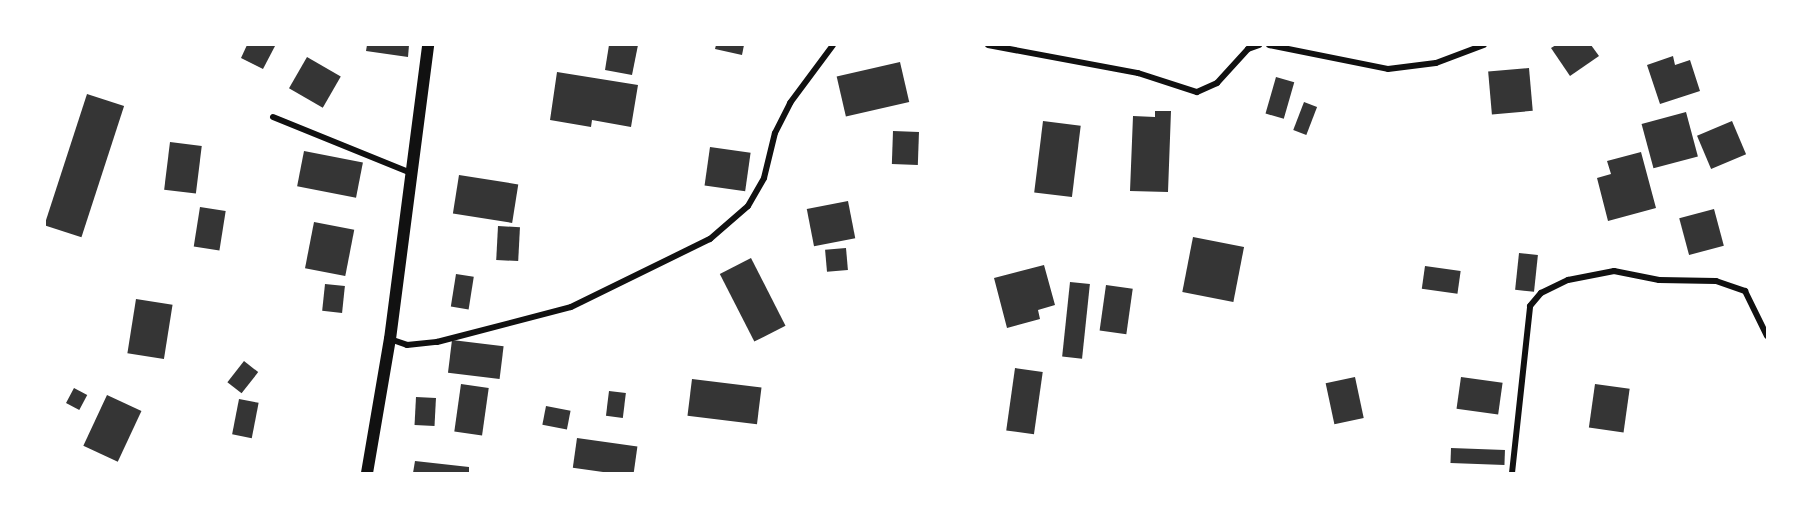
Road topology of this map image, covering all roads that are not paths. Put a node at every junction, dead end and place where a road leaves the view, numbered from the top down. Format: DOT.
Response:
graph roads {
  1 [pos="428,45"];
  2 [pos="833,45"];
  3 [pos="988,45"];
  4 [pos="1259,45"];
  5 [pos="1269,45"];
  6 [pos="1484,45"];
  7 [pos="273,117"];
  8 [pos="411,174"];
  9 [pos="1767,336"];
  10 [pos="390,339"];
  11 [pos="367,473"];
  12 [pos="1512,473"];
  1 -- 8 [label="main road"];
  2 -- 10 [label="street"];
  3 -- 4 [label="street"];
  5 -- 6 [label="street"];
  7 -- 8 [label="street"];
  8 -- 10 [label="main road"];
  9 -- 12 [label="street"];
  10 -- 11 [label="main road"];
}
